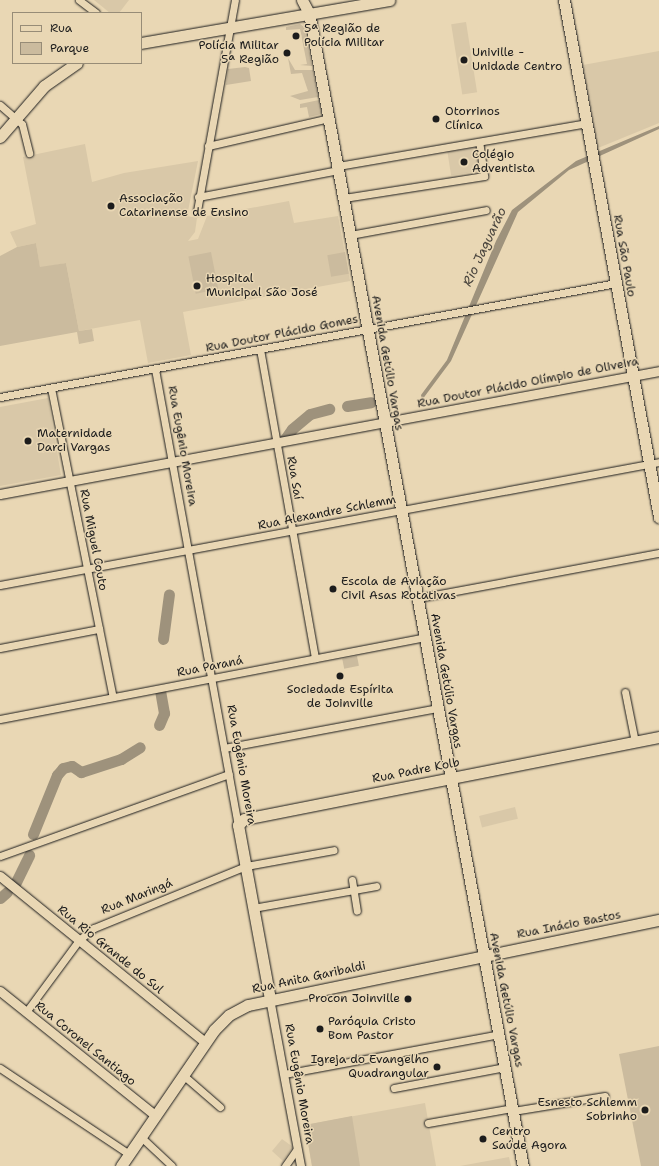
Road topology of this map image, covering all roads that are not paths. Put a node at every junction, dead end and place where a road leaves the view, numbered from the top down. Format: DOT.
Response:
graph roads {
  1 [pos="79,0"];
  2 [pos="235,0"];
  3 [pos="302,0"];
  4 [pos="312,0"];
  5 [pos="389,0"];
  6 [pos="564,0"];
  7 [pos="95,12"];
  8 [pos="309,13"];
  9 [pos="229,27"];
  10 [pos="142,43"];
  11 [pos="76,64"];
  12 [pos="0,106"];
  13 [pos="15,117"];
  14 [pos="329,118"];
  15 [pos="587,123"];
  16 [pos="0,137"];
  17 [pos="479,142"];
  18 [pos="208,146"];
  19 [pos="29,153"];
  20 [pos="338,168"];
  21 [pos="198,197"];
  22 [pos="344,198"];
  23 [pos="486,210"];
  24 [pos="198,211"];
  25 [pos="350,235"];
  26 [pos="616,283"];
  27 [pos="368,329"];
  28 [pos="260,349"];
  29 [pos="155,369"];
  30 [pos="659,370"];
  31 [pos="633,376"];
  32 [pos="51,388"];
  33 [pos="0,397"];
  34 [pos="385,422"];
  35 [pos="277,442"];
  36 [pos="172,462"];
  37 [pos="654,463"];
  38 [pos="70,481"];
  39 [pos="0,494"];
  40 [pos="402,510"];
  41 [pos="659,517"];
  42 [pos="292,530"];
  43 [pos="188,550"];
  44 [pos="659,553"];
  45 [pos="87,568"];
  46 [pos="0,585"];
  47 [pos="418,598"];
  48 [pos="99,629"];
  49 [pos="425,637"];
  50 [pos="0,648"];
  51 [pos="315,658"];
  52 [pos="212,678"];
  53 [pos="625,692"];
  54 [pos="113,697"];
  55 [pos="438,708"];
  56 [pos="0,719"];
  57 [pos="659,737"];
  58 [pos="635,742"];
  59 [pos="224,748"];
  60 [pos="229,774"];
  61 [pos="451,777"];
  62 [pos="236,812"];
  63 [pos="248,817"];
  64 [pos="238,825"];
  65 [pos="334,850"];
  66 [pos="0,856"];
  67 [pos="246,866"];
  68 [pos="0,876"];
  69 [pos="352,880"];
  70 [pos="376,886"];
  71 [pos="354,890"];
  72 [pos="254,908"];
  73 [pos="357,911"];
  74 [pos="659,920"];
  75 [pos="79,940"];
  76 [pos="484,956"];
  77 [pos="0,991"];
  78 [pos="270,999"];
  79 [pos="26,1012"];
  80 [pos="499,1034"];
  81 [pos="205,1042"];
  82 [pos="505,1067"];
  83 [pos="0,1068"];
  84 [pos="284,1074"];
  85 [pos="183,1076"];
  86 [pos="394,1088"];
  87 [pos="605,1096"];
  88 [pos="220,1107"];
  89 [pos="513,1110"];
  90 [pos="156,1116"];
  91 [pos="428,1123"];
  92 [pos="141,1137"];
  93 [pos="297,1148"];
  94 [pos="129,1154"];
  95 [pos="121,1166"];
  96 [pos="172,1166"];
  97 [pos="285,1166"];
  98 [pos="300,1166"];
  99 [pos="523,1166"];
  1 -- 7 [label="street"];
  2 -- 9 [label="street"];
  3 -- 8 [label="main road"];
  4 -- 8 [label="main road"];
  5 -- 8 [label="main road"];
  6 -- 15 [label="main road, Rua São Paulo"];
  8 -- 9 [label="main road"];
  8 -- 14 [label="main road, Avenida Getúlio Vargas"];
  9 -- 10 [label="main road"];
  9 -- 18 [label="street"];
  11 -- 13 [label="main road"];
  12 -- 13 [label="street"];
  13 -- 16 [label="main road"];
  13 -- 19 [label="street"];
  14 -- 18 [label="street"];
  14 -- 20 [label="main road, Avenida Getúlio Vargas"];
  15 -- 17 [label="street"];
  15 -- 26 [label="main road, Rua São Paulo"];
  17 -- 20 [label="street"];
  17 -- 22 [label="street"];
  18 -- 21 [label="street"];
  20 -- 21 [label="street"];
  20 -- 22 [label="main road, Avenida Getúlio Vargas"];
  21 -- 24 [label="street"];
  22 -- 25 [label="main road, Avenida Getúlio Vargas"];
  23 -- 25 [label="street"];
  25 -- 27 [label="main road, Avenida Getúlio Vargas"];
  26 -- 27 [label="street, Rua Doutor Plácido Gomes"];
  26 -- 31 [label="main road, Rua São Paulo"];
  27 -- 28 [label="street, Rua Doutor Plácido Gomes"];
  27 -- 34 [label="main road, Avenida Getúlio Vargas"];
  28 -- 29 [label="street, Rua Doutor Plácido Gomes"];
  28 -- 35 [label="street, Rua Saí"];
  29 -- 32 [label="street, Rua Doutor Plácido Gomes"];
  29 -- 36 [label="street, Rua Eugênio Moreira"];
  30 -- 31 [label="main road, Rua Doutor Plácido Olímpio de Oliveira"];
  31 -- 34 [label="main road, Rua Doutor Plácido Olímpio de Oliveira"];
  31 -- 37 [label="main road, Rua São Paulo"];
  32 -- 33 [label="street, Rua Doutor Plácido Gomes"];
  32 -- 38 [label="street, Rua Miguel Couto"];
  34 -- 35 [label="main road, Rua Doutor Plácido Olímpio de Oliveira"];
  34 -- 40 [label="main road, Avenida Getúlio Vargas"];
  35 -- 36 [label="main road, Rua Doutor Plácido Olímpio de Oliveira"];
  35 -- 42 [label="street, Rua Saí"];
  36 -- 38 [label="main road, Rua Doutor Plácido Olímpio de Oliveira"];
  36 -- 43 [label="street, Rua Eugênio Moreira"];
  37 -- 40 [label="street, Rua Alexandre Schlemm"];
  37 -- 41 [label="main road, Rua São Paulo"];
  38 -- 39 [label="main road, Rua Doutor Plácido Olímpio de Oliveira"];
  38 -- 45 [label="street, Rua Miguel Couto"];
  40 -- 42 [label="street, Rua Alexandre Schlemm"];
  40 -- 47 [label="main road, Avenida Getúlio Vargas"];
  42 -- 43 [label="street, Rua Alexandre Schlemm"];
  42 -- 51 [label="street, Rua Saí"];
  43 -- 45 [label="street, Rua Alexandre Schlemm"];
  43 -- 52 [label="street, Rua Eugênio Moreira"];
  44 -- 47 [label="street"];
  45 -- 46 [label="street, Rua Alexandre Schlemm"];
  45 -- 48 [label="street, Rua Miguel Couto"];
  47 -- 49 [label="main road, Avenida Getúlio Vargas"];
  48 -- 50 [label="street"];
  48 -- 54 [label="street, Rua Miguel Couto"];
  49 -- 51 [label="street, Rua Paraná"];
  49 -- 55 [label="main road, Avenida Getúlio Vargas"];
  51 -- 52 [label="street, Rua Paraná"];
  52 -- 54 [label="street, Rua Paraná"];
  52 -- 59 [label="street, Rua Eugênio Moreira"];
  53 -- 58 [label="street"];
  54 -- 56 [label="street, Rua Paraná"];
  55 -- 59 [label="street"];
  55 -- 61 [label="main road, Avenida Getúlio Vargas"];
  57 -- 58 [label="main road, Rua Padre Kolb"];
  58 -- 61 [label="main road, Rua Padre Kolb"];
  59 -- 60 [label="street, Rua Eugênio Moreira"];
  60 -- 62 [label="street, Rua Eugênio Moreira"];
  60 -- 66 [label="street"];
  61 -- 63 [label="main road, Rua Padre Kolb"];
  61 -- 76 [label="main road, Avenida Getúlio Vargas"];
  62 -- 63 [label="street"];
  62 -- 64 [label="street, Rua Eugênio Moreira"];
  63 -- 64 [label="main road, Rua Padre Kolb"];
  64 -- 67 [label="main road, Rua Eugênio Moreira"];
  65 -- 67 [label="street, Rua Maringá"];
  67 -- 72 [label="main road, Rua Eugênio Moreira"];
  67 -- 75 [label="street, Rua Maringá"];
  68 -- 75 [label="main road, Rua Rio Grande do Sul"];
  69 -- 71 [label="street"];
  70 -- 71 [label="street"];
  71 -- 72 [label="street"];
  71 -- 73 [label="street"];
  72 -- 78 [label="main road, Rua Eugênio Moreira"];
  74 -- 76 [label="main road, Rua Inácio Bastos"];
  75 -- 79 [label="street, Rua Maringá"];
  75 -- 81 [label="main road, Rua Rio Grande do Sul"];
  76 -- 78 [label="main road, Rua Anita Garibaldi"];
  76 -- 80 [label="main road, Avenida Getúlio Vargas"];
  77 -- 79 [label="main road, Rua Coronel Santiago"];
  78 -- 81 [label="main road, Rua Anita Garibaldi"];
  78 -- 84 [label="street, Rua Eugênio Moreira"];
  79 -- 90 [label="main road, Rua Coronel Santiago"];
  80 -- 82 [label="main road, Avenida Getúlio Vargas"];
  80 -- 84 [label="street"];
  81 -- 85 [label="main road, Rua Anita Garibaldi"];
  82 -- 86 [label="street"];
  82 -- 89 [label="main road, Avenida Getúlio Vargas"];
  83 -- 94 [label="street"];
  84 -- 93 [label="street, Rua Eugênio Moreira"];
  85 -- 88 [label="street"];
  85 -- 90 [label="main road, Rua Anita Garibaldi"];
  87 -- 89 [label="street"];
  89 -- 91 [label="street"];
  89 -- 99 [label="main road, Avenida Getúlio Vargas"];
  90 -- 92 [label="main road, Rua Anita Garibaldi"];
  92 -- 94 [label="main road, Rua Anita Garibaldi"];
  92 -- 96 [label="street"];
  93 -- 97 [label="street"];
  93 -- 98 [label="street, Rua Eugênio Moreira"];
  94 -- 95 [label="main road, Rua Anita Garibaldi"];
}
